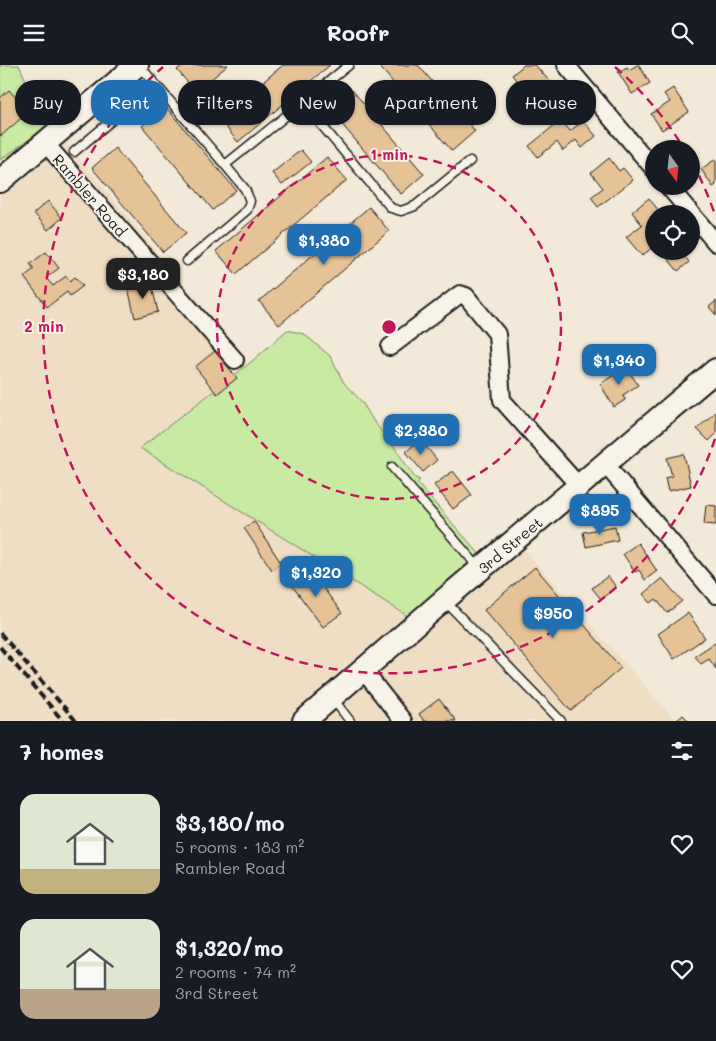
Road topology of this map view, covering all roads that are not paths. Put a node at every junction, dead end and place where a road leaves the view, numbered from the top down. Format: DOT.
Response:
graph roads {
  1 [pos="138,65"];
  2 [pos="349,65"];
  3 [pos="566,65"];
  4 [pos="151,80"];
  5 [pos="331,80"];
  6 [pos="168,99"];
  7 [pos="281,120"];
  8 [pos="106,125"];
  9 [pos="321,125"];
  10 [pos="45,143"];
  11 [pos="74,152"];
  12 [pos="645,158"];
  13 [pos="470,161"];
  14 [pos="225,165"];
  15 [pos="0,181"];
  16 [pos="676,195"];
  17 [pos="716,243"];
  18 [pos="187,261"];
  19 [pos="390,347"];
  20 [pos="235,360"];
  21 [pos="716,370"];
  22 [pos="605,464"];
  23 [pos="392,467"];
  24 [pos="580,486"];
  25 [pos="480,569"];
  26 [pos="714,589"];
  27 [pos="444,600"];
  28 [pos="362,670"];
  29 [pos="331,697"];
  30 [pos="304,721"];
  31 [pos="350,721"];
  32 [pos="404,721"];
  33 [pos="561,721"];
  1 -- 4 [label="lane"];
  1 -- 10 [label="street"];
  2 -- 5 [label="lane"];
  3 -- 12 [label="street"];
  6 -- 14 [label="lane"];
  7 -- 14 [label="lane"];
  8 -- 11 [label="lane"];
  9 -- 13 [label="lane"];
  10 -- 15 [label="street"];
  10 -- 20 [label="street, Rambler Road"];
  14 -- 18 [label="lane"];
  16 -- 17 [label="street"];
  19 -- 24 [label="street"];
  21 -- 22 [label="street, 3rd Street"];
  22 -- 24 [label="street, 3rd Street"];
  22 -- 26 [label="street"];
  23 -- 25 [label="lane"];
  24 -- 25 [label="street, 3rd Street"];
  25 -- 27 [label="street, 3rd Street"];
  27 -- 28 [label="street, 3rd Street"];
  27 -- 33 [label="lane"];
  28 -- 29 [label="street, 3rd Street"];
  28 -- 32 [label="street"];
  29 -- 30 [label="street, 3rd Street"];
  29 -- 31 [label="lane"];
}
